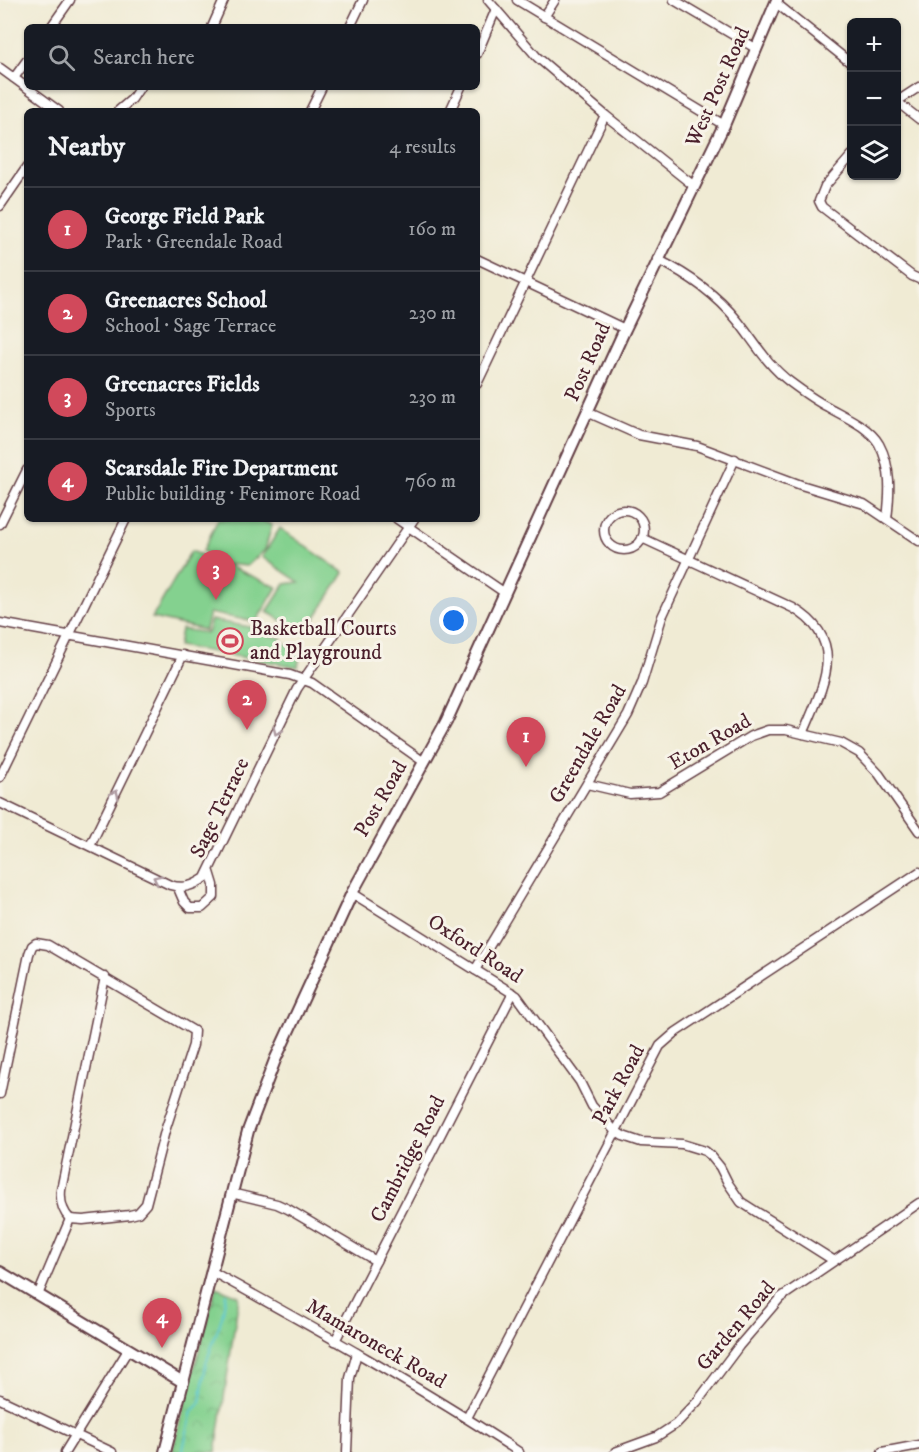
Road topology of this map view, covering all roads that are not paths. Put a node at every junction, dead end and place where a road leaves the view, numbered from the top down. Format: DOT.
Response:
graph roads {
  1 [pos="70,0"];
  2 [pos="224,0"];
  3 [pos="363,0"];
  4 [pos="488,0"];
  5 [pos="517,0"];
  6 [pos="555,0"];
  7 [pos="674,0"];
  8 [pos="777,2"];
  9 [pos="496,9"];
  10 [pos="544,17"];
  11 [pos="53,24"];
  12 [pos="213,24"];
  13 [pos="351,24"];
  14 [pos="480,47"];
  15 [pos="757,48"];
  16 [pos="847,60"];
  17 [pos="24,64"];
  18 [pos="0,68"];
  19 [pos="14,78"];
  20 [pos="24,86"];
  21 [pos="919,87"];
  22 [pos="30,90"];
  23 [pos="138,90"];
  24 [pos="320,90"];
  25 [pos="460,90"];
  26 [pos="901,98"];
  27 [pos="901,104"];
  28 [pos="54,108"];
  29 [pos="122,108"];
  30 [pos="312,108"];
  31 [pos="451,108"];
  32 [pos="605,115"];
  33 [pos="919,119"];
  34 [pos="724,125"];
  35 [pos="847,161"];
  36 [pos="24,171"];
  37 [pos="693,187"];
  38 [pos="0,207"];
  39 [pos="480,260"];
  40 [pos="657,260"];
  41 [pos="919,279"];
  42 [pos="525,281"];
  43 [pos="625,329"];
  44 [pos="480,378"];
  45 [pos="587,412"];
  46 [pos="735,459"];
  47 [pos="24,476"];
  48 [pos="886,519"];
  49 [pos="125,522"];
  50 [pos="411,523"];
  51 [pos="0,524"];
  52 [pos="642,538"];
  53 [pos="919,541"];
  54 [pos="688,560"];
  55 [pos="505,593"];
  56 [pos="0,623"];
  57 [pos="69,635"];
  58 [pos="183,655"];
  59 [pos="303,679"];
  60 [pos="802,734"];
  61 [pos="424,762"];
  62 [pos="0,777"];
  63 [pos="587,784"];
  64 [pos="0,803"];
  65 [pos="919,831"];
  66 [pos="90,846"];
  67 [pos="210,872"];
  68 [pos="919,872"];
  69 [pos="178,888"];
  70 [pos="352,892"];
  71 [pos="475,970"];
  72 [pos="105,977"];
  73 [pos="513,993"];
  74 [pos="0,1094"];
  75 [pos="615,1131"];
  76 [pos="231,1193"];
  77 [pos="919,1203"];
  78 [pos="70,1219"];
  79 [pos="833,1260"];
  80 [pos="376,1261"];
  81 [pos="212,1271"];
  82 [pos="0,1272"];
  83 [pos="38,1295"];
  84 [pos="335,1341"];
  85 [pos="128,1350"];
  86 [pos="357,1353"];
  87 [pos="183,1382"];
  88 [pos="0,1400"];
  89 [pos="467,1418"];
  90 [pos="75,1435"];
  91 [pos="919,1445"];
  92 [pos="65,1452"];
  93 [pos="112,1452"];
  94 [pos="165,1452"];
  95 [pos="347,1452"];
  96 [pos="519,1452"];
  97 [pos="615,1452"];
  98 [pos="882,1452"];
  1 -- 11 [label="street"];
  2 -- 12 [label="street"];
  3 -- 13 [label="street"];
  4 -- 9 [label="street"];
  5 -- 10 [label="street"];
  6 -- 10 [label="street"];
  7 -- 15 [label="street"];
  8 -- 15 [label="main road, West Post Road"];
  8 -- 16 [label="street"];
  9 -- 14 [label="street"];
  9 -- 32 [label="street"];
  10 -- 34 [label="street"];
  15 -- 34 [label="main road, West Post Road"];
  17 -- 19 [label="street"];
  18 -- 19 [label="street"];
  19 -- 20 [label="street"];
  21 -- 26 [label="street"];
  22 -- 28 [label="street"];
  23 -- 29 [label="street"];
  24 -- 30 [label="street"];
  25 -- 31 [label="street"];
  27 -- 33 [label="street"];
  32 -- 37 [label="street"];
  32 -- 42 [label="street"];
  34 -- 37 [label="main road, West Post Road"];
  35 -- 41 [label="street"];
  36 -- 38 [label="street"];
  37 -- 40 [label="main road, Post Road"];
  39 -- 42 [label="street"];
  40 -- 43 [label="main road, Post Road"];
  40 -- 48 [label="street"];
  42 -- 43 [label="street"];
  42 -- 44 [label="street"];
  43 -- 45 [label="main road, Post Road"];
  45 -- 46 [label="street"];
  45 -- 55 [label="main road, Post Road"];
  46 -- 48 [label="street"];
  46 -- 54 [label="street, Greendale Road"];
  47 -- 51 [label="street"];
  48 -- 53 [label="street"];
  49 -- 57 [label="street"];
  50 -- 55 [label="street"];
  50 -- 59 [label="street, Sage Terrace"];
  52 -- 52 [label="street"];
  52 -- 54 [label="street"];
  54 -- 60 [label="street"];
  54 -- 63 [label="street, Greendale Road"];
  55 -- 61 [label="main road, Post Road"];
  56 -- 57 [label="street"];
  57 -- 58 [label="street"];
  57 -- 62 [label="street"];
  58 -- 59 [label="street"];
  66 -- 58 [label="street, one-way"];
  59 -- 61 [label="street"];
  59 -- 67 [label="street, Sage Terrace, one-way"];
  60 -- 63 [label="street, Eton Road"];
  60 -- 65 [label="street, Eton Road"];
  61 -- 70 [label="main road, Post Road"];
  63 -- 71 [label="street, Greendale Road"];
  64 -- 66 [label="street"];
  69 -- 66 [label="street, one-way"];
  67 -- 69 [label="street, Sage Terrace"];
  67 -- 69 [label="street"];
  68 -- 75 [label="street, Park Road"];
  70 -- 71 [label="street, Oxford Road"];
  70 -- 76 [label="main road, Post Road"];
  71 -- 73 [label="street, Oxford Road"];
  72 -- 74 [label="street"];
  72 -- 78 [label="street"];
  72 -- 78 [label="street"];
  73 -- 75 [label="street, Oxford Road"];
  73 -- 80 [label="street, Cambridge Road"];
  75 -- 79 [label="street, Oxford Road"];
  75 -- 89 [label="street, Park Road"];
  76 -- 80 [label="street"];
  76 -- 81 [label="main road, Post Road"];
  77 -- 79 [label="street, Garden Road"];
  78 -- 83 [label="street"];
  79 -- 97 [label="street, Garden Road"];
  80 -- 84 [label="street, Cambridge Road"];
  81 -- 84 [label="street, Mamaroneck Road"];
  81 -- 87 [label="main road, Post Road"];
  82 -- 83 [label="main road"];
  83 -- 85 [label="main road"];
  84 -- 86 [label="street, Mamaroneck Road"];
  85 -- 87 [label="main road"];
  85 -- 90 [label="street"];
  86 -- 89 [label="street, Mamaroneck Road"];
  86 -- 95 [label="street"];
  87 -- 94 [label="main road, Post Road"];
  88 -- 90 [label="street"];
  89 -- 96 [label="street, Mamaroneck Road"];
  90 -- 92 [label="street"];
  90 -- 93 [label="street"];
  91 -- 98 [label="street"];
}
